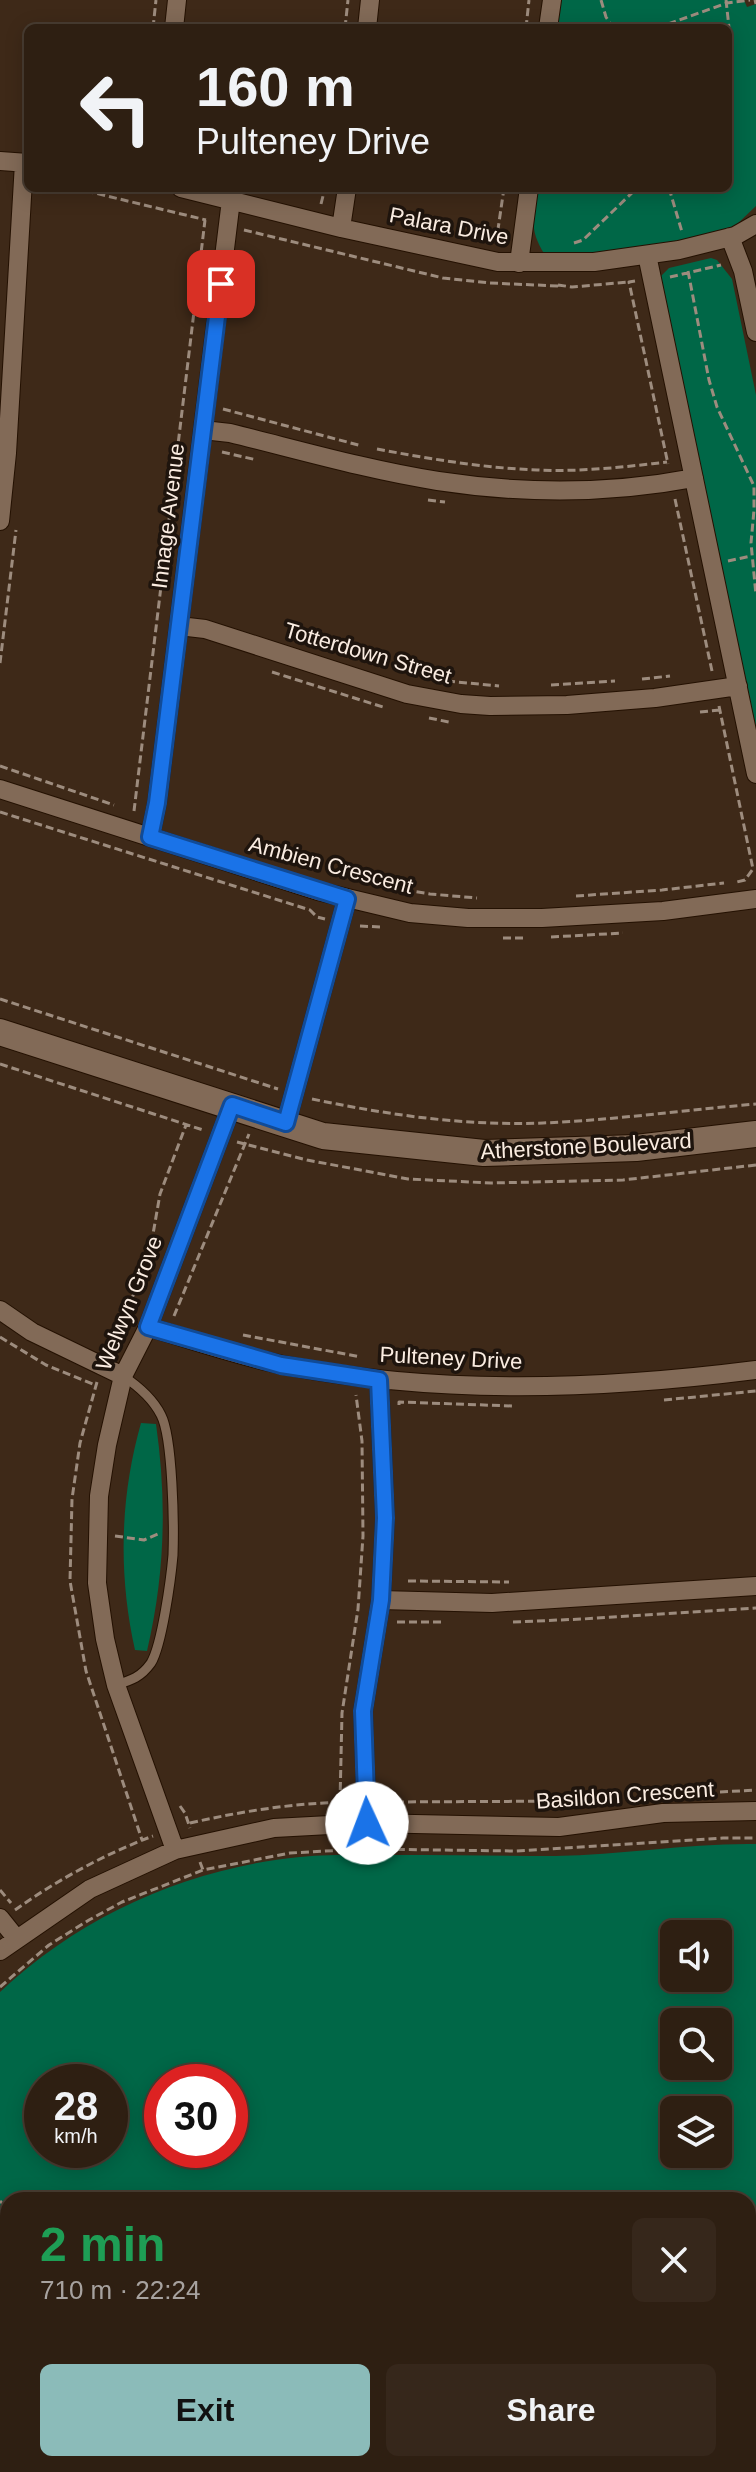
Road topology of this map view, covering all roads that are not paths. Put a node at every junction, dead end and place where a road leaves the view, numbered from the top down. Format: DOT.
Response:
graph roads {
  1 [pos="177,0"];
  2 [pos="370,0"];
  3 [pos="552,0"];
  4 [pos="174,24"];
  5 [pos="367,24"];
  6 [pos="549,24"];
  7 [pos="0,161"];
  8 [pos="24,163"];
  9 [pos="24,192"];
  10 [pos="198,192"];
  11 [pos="346,192"];
  12 [pos="528,192"];
  13 [pos="231,200"];
  14 [pos="342,221"];
  15 [pos="756,224"];
  16 [pos="730,237"];
  17 [pos="647,255"];
  18 [pos="519,263"];
  19 [pos="756,332"];
  20 [pos="203,430"];
  21 [pos="694,478"];
  22 [pos="0,521"];
  23 [pos="179,626"];
  24 [pos="738,686"];
  25 [pos="756,774"];
  26 [pos="0,789"];
  27 [pos="150,837"];
  28 [pos="347,899"];
  29 [pos="756,899"];
  30 [pos="0,1032"];
  31 [pos="232,1105"];
  32 [pos="286,1123"];
  33 [pos="756,1134"];
  34 [pos="0,1310"];
  35 [pos="148,1327"];
  36 [pos="756,1370"];
  37 [pos="123,1376"];
  38 [pos="379,1380"];
  39 [pos="756,1586"];
  40 [pos="381,1600"];
  41 [pos="116,1685"];
  42 [pos="756,1811"];
  43 [pos="375,1823"];
  44 [pos="175,1850"];
  45 [pos="8,1914"];
  46 [pos="16,1938"];
  47 [pos="0,1951"];
  1 -- 4 [label="street"];
  2 -- 5 [label="street"];
  3 -- 6 [label="street"];
  7 -- 8 [label="street"];
  9 -- 22 [label="street"];
  10 -- 13 [label="street, Palara Drive"];
  11 -- 14 [label="street"];
  12 -- 18 [label="street"];
  13 -- 14 [label="street, Palara Drive"];
  13 -- 20 [label="street, Innage Avenue"];
  14 -- 18 [label="street, Palara Drive"];
  15 -- 16 [label="street, Palara Drive"];
  16 -- 17 [label="street, Palara Drive"];
  16 -- 19 [label="street"];
  17 -- 18 [label="street, Palara Drive"];
  17 -- 21 [label="street"];
  20 -- 21 [label="street"];
  20 -- 23 [label="street, Innage Avenue"];
  21 -- 24 [label="street"];
  23 -- 24 [label="street, Totterdown Street"];
  23 -- 27 [label="street, Innage Avenue"];
  24 -- 25 [label="street"];
  26 -- 27 [label="street, Ambien Crescent"];
  27 -- 28 [label="street, Ambien Crescent"];
  28 -- 29 [label="street, Ambien Crescent"];
  28 -- 32 [label="street"];
  30 -- 31 [label="street, Atherstone Boulevard"];
  31 -- 32 [label="street, Atherstone Boulevard"];
  31 -- 35 [label="street, Welwyn Grove"];
  32 -- 33 [label="street, Atherstone Boulevard"];
  34 -- 37 [label="street"];
  35 -- 37 [label="street, Welwyn Grove"];
  35 -- 38 [label="street, Pulteney Drive"];
  36 -- 38 [label="street, Pulteney Drive"];
  37 -- 41 [label="street, Welwyn Grove"];
  37 -- 41 [label="lane"];
  38 -- 40 [label="street"];
  39 -- 40 [label="street"];
  40 -- 43 [label="street"];
  41 -- 44 [label="street, Welwyn Grove"];
  42 -- 43 [label="street, Basildon Crescent"];
  43 -- 44 [label="street, Basildon Crescent"];
  44 -- 46 [label="street, Basildon Crescent"];
  45 -- 46 [label="street"];
  46 -- 47 [label="street, Basildon Crescent"];
}
